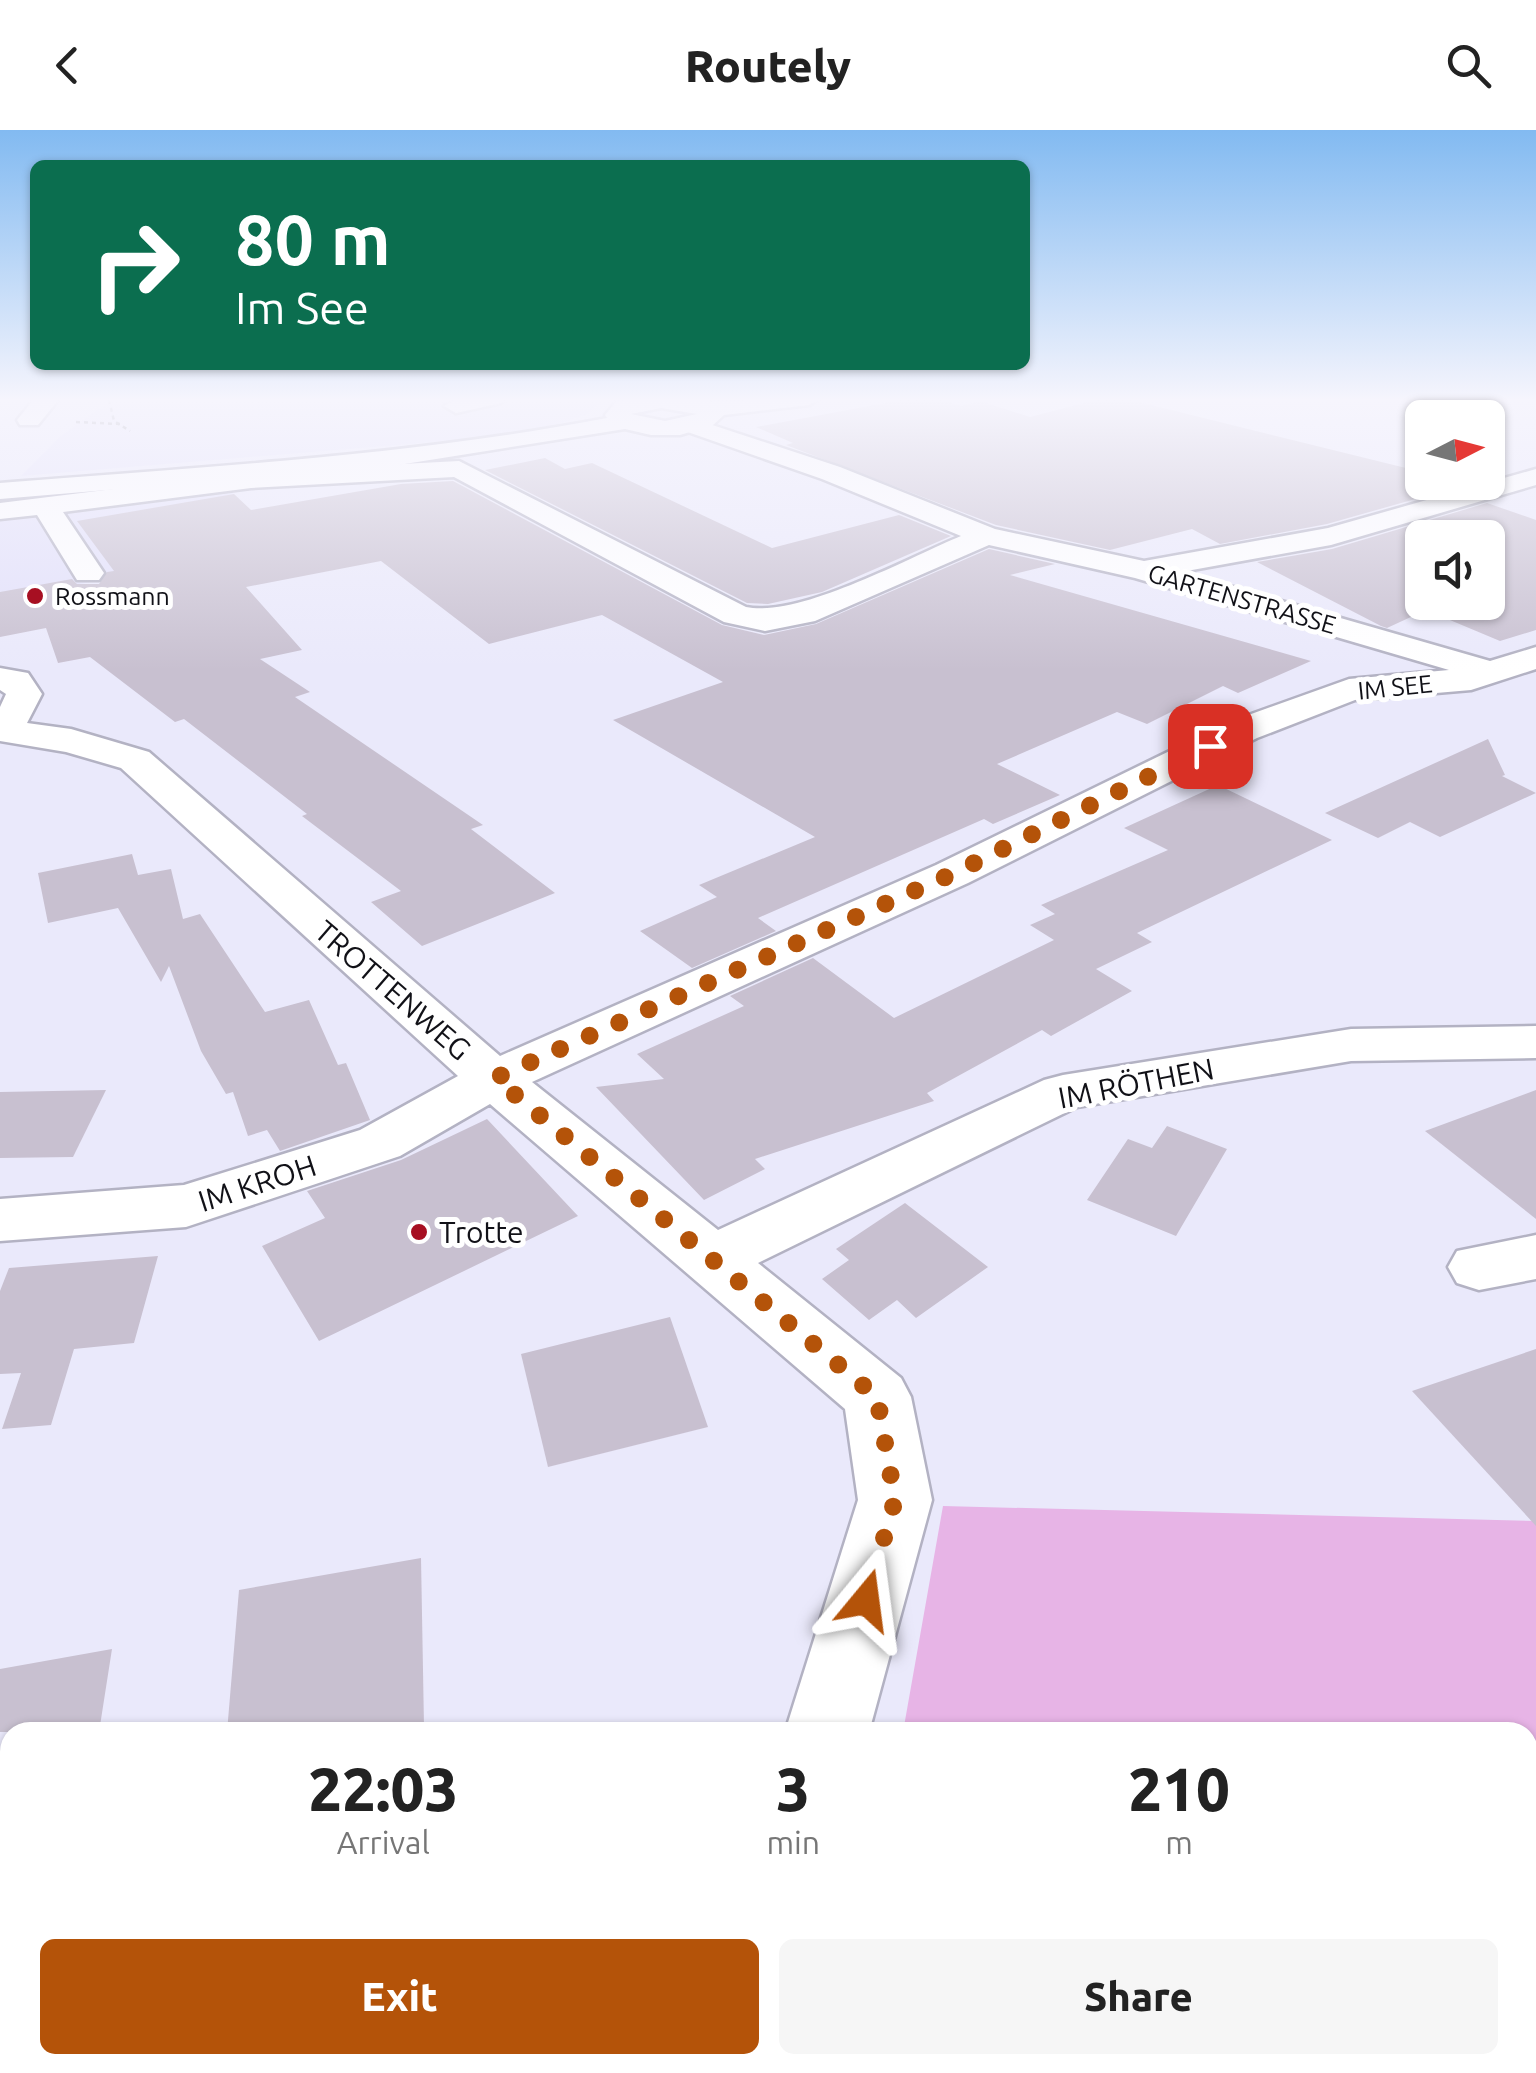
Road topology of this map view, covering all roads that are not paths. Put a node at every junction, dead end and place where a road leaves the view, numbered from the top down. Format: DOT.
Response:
graph roads {
  1 [pos="190,489"];
  2 [pos="496,489"];
  3 [pos="870,489"];
  4 [pos="1495,489"];
  5 [pos="45,505"];
  6 [pos="0,510"];
  7 [pos="986,536"];
  8 [pos="1142,570"];
  9 [pos="88,574"];
  10 [pos="1536,656"];
  11 [pos="1496,672"];
  12 [pos="0,678"];
  13 [pos="0,730"];
  14 [pos="1536,1042"];
  15 [pos="495,1078"];
  16 [pos="0,1220"];
  17 [pos="710,1260"];
  18 [pos="830,1722"];
  1 -- 5 [label="street"];
  2 -- 7 [label="street"];
  3 -- 7 [label="street, GARTENSTRASSE"];
  4 -- 8 [label="street"];
  5 -- 6 [label="street"];
  5 -- 9 [label="street"];
  7 -- 8 [label="street, GARTENSTRASSE"];
  8 -- 11 [label="street, GARTENSTRASSE"];
  10 -- 11 [label="street, IM SEE"];
  11 -- 15 [label="street, IM SEE"];
  12 -- 13 [label="street, TROTTENWEG"];
  13 -- 15 [label="street, TROTTENWEG"];
  14 -- 17 [label="street, IM RÖTHEN"];
  15 -- 16 [label="street, IM KROH"];
  15 -- 17 [label="street, TROTTENWEG"];
  17 -- 18 [label="street, TROTTENWEG"];
}
